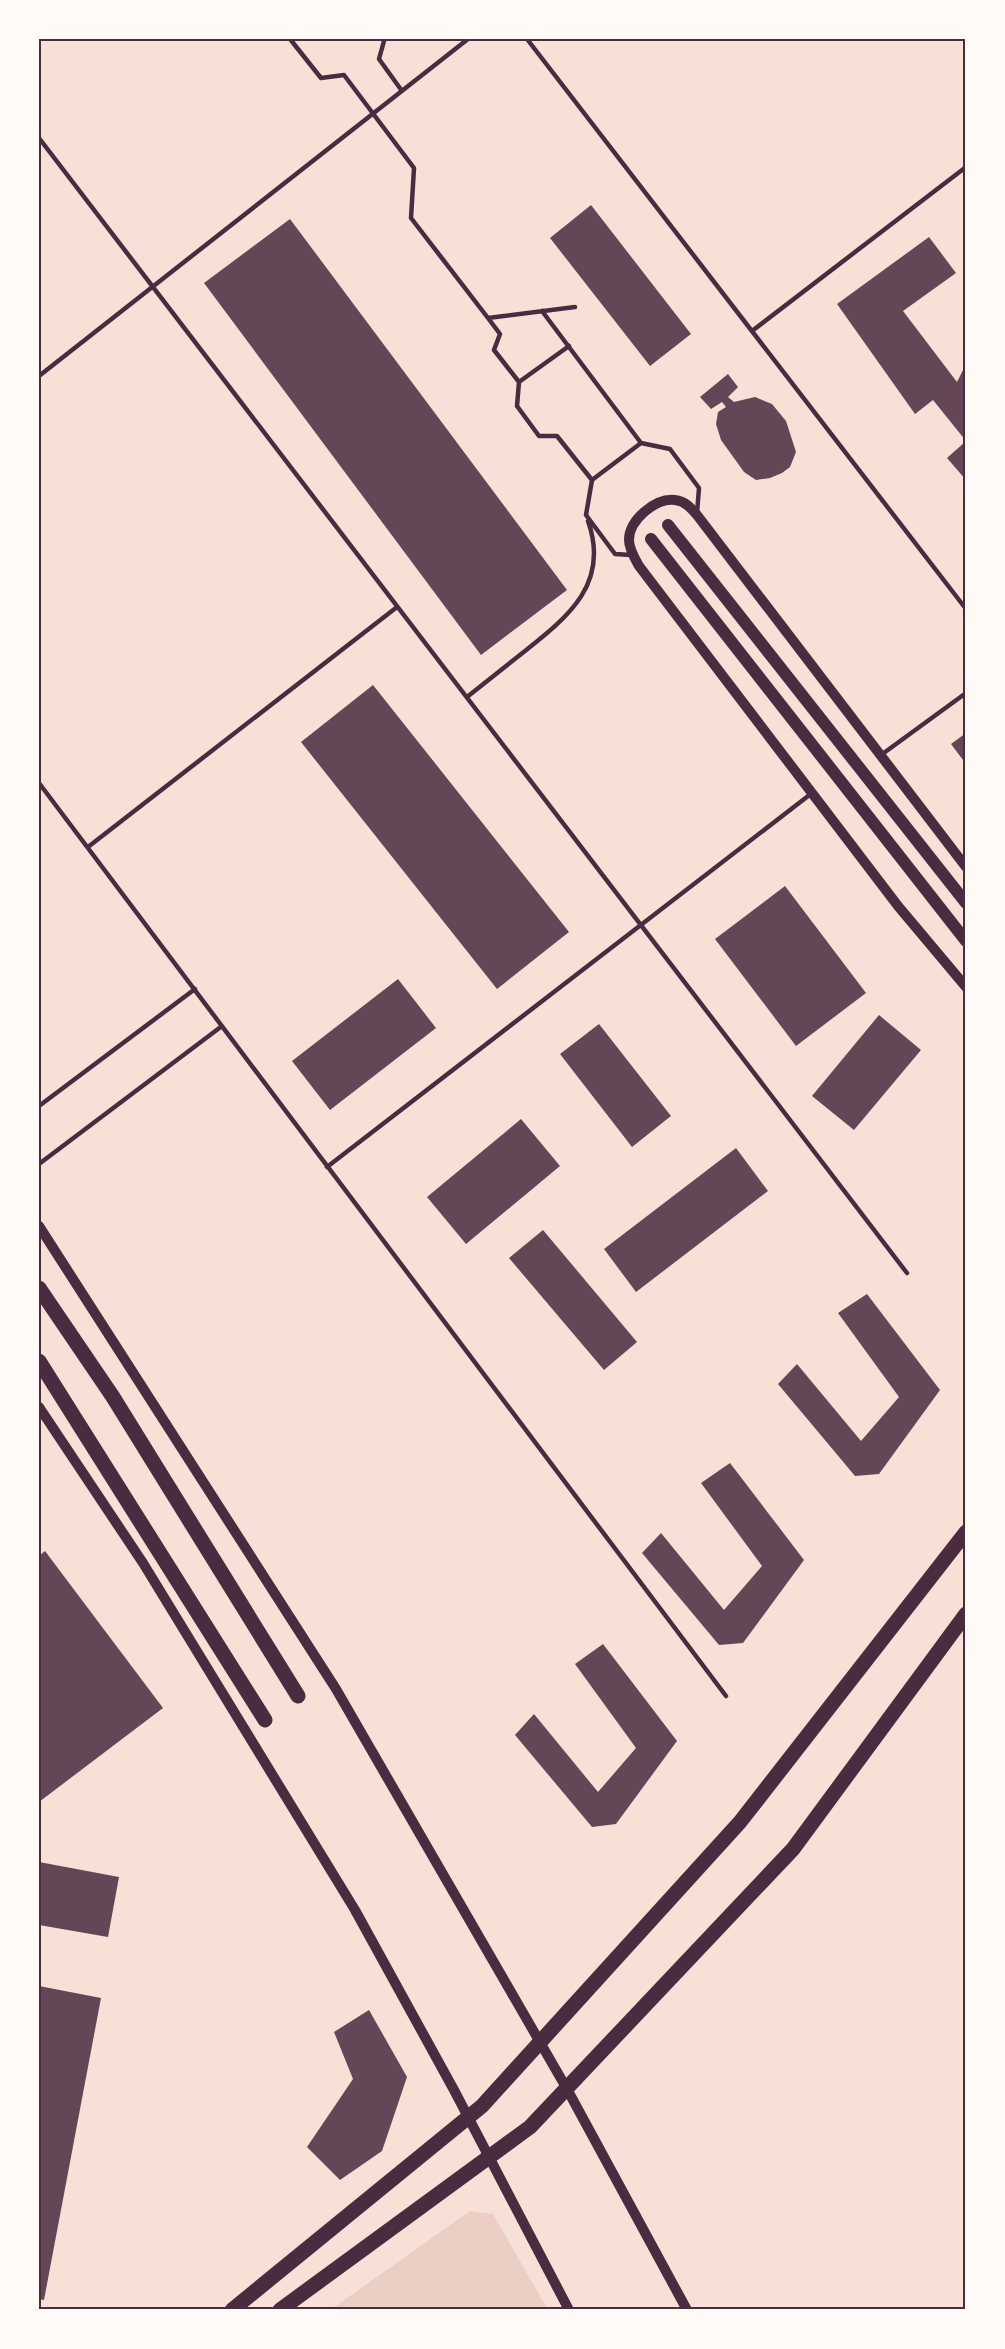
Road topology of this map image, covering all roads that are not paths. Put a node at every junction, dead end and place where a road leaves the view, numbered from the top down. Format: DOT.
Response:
graph roads {
  1 [pos="290,39"];
  2 [pos="383,39"];
  3 [pos="468,39"];
  4 [pos="527,39"];
  5 [pos="402,91"];
  6 [pos="373,113"];
  7 [pos="39,138"];
  8 [pos="966,167"];
  9 [pos="152,287"];
  10 [pos="575,307"];
  11 [pos="542,311"];
  12 [pos="488,318"];
  13 [pos="752,331"];
  14 [pos="568,346"];
  15 [pos="39,376"];
  16 [pos="519,382"];
  17 [pos="641,443"];
  18 [pos="592,480"];
  19 [pos="586,515"];
  20 [pos="697,515"];
  21 [pos="668,525"];
  22 [pos="651,539"];
  23 [pos="633,555"];
  24 [pos="397,607"];
  25 [pos="966,609"];
  26 [pos="966,693"];
  27 [pos="466,697"];
  28 [pos="880,756"];
  29 [pos="39,783"];
  30 [pos="812,793"];
  31 [pos="88,847"];
  32 [pos="966,867"];
  33 [pos="966,903"];
  34 [pos="641,926"];
  35 [pos="966,940"];
  36 [pos="966,987"];
  37 [pos="195,989"];
  38 [pos="222,1026"];
  39 [pos="39,1106"];
  40 [pos="39,1164"];
  41 [pos="327,1167"];
  42 [pos="39,1226"];
  43 [pos="907,1274"];
  44 [pos="39,1288"];
  45 [pos="39,1361"];
  46 [pos="39,1407"];
  47 [pos="966,1532"];
  48 [pos="966,1614"];
  49 [pos="298,1696"];
  50 [pos="726,1696"];
  51 [pos="265,1720"];
  52 [pos="539,2042"];
  53 [pos="567,2089"];
  54 [pos="469,2117"];
  55 [pos="489,2157"];
  56 [pos="232,2310"];
  57 [pos="280,2310"];
  58 [pos="569,2310"];
  59 [pos="687,2310"];
  1 -- 6 [label="lane"];
  2 -- 5 [label="lane"];
  3 -- 5 [label="lane"];
  4 -- 13 [label="lane"];
  5 -- 6 [label="lane"];
  6 -- 9 [label="lane"];
  6 -- 12 [label="lane"];
  7 -- 9 [label="lane"];
  8 -- 13 [label="lane"];
  9 -- 15 [label="lane"];
  9 -- 24 [label="lane"];
  10 -- 11 [label="lane"];
  11 -- 12 [label="lane"];
  11 -- 14 [label="lane"];
  12 -- 16 [label="lane"];
  13 -- 25 [label="lane"];
  14 -- 16 [label="lane"];
  14 -- 17 [label="lane"];
  16 -- 18 [label="lane"];
  17 -- 18 [label="lane"];
  17 -- 20 [label="lane"];
  18 -- 19 [label="lane"];
  19 -- 23 [label="lane"];
  19 -- 27 [label="lane"];
  20 -- 23 [label="street"];
  20 -- 28 [label="street"];
  21 -- 33 [label="main road"];
  22 -- 35 [label="main road"];
  23 -- 30 [label="street"];
  24 -- 27 [label="lane"];
  24 -- 31 [label="lane"];
  26 -- 28 [label="lane"];
  27 -- 34 [label="lane"];
  28 -- 32 [label="street"];
  29 -- 31 [label="lane"];
  30 -- 34 [label="lane"];
  30 -- 36 [label="street"];
  31 -- 37 [label="lane"];
  34 -- 41 [label="lane"];
  34 -- 43 [label="lane"];
  37 -- 38 [label="lane"];
  37 -- 39 [label="lane"];
  38 -- 40 [label="lane"];
  38 -- 41 [label="lane"];
  41 -- 50 [label="lane"];
  42 -- 52 [label="street"];
  44 -- 49 [label="main road"];
  45 -- 51 [label="main road"];
  46 -- 54 [label="street"];
  47 -- 52 [label="main road"];
  48 -- 53 [label="main road"];
  52 -- 53 [label="street"];
  52 -- 54 [label="main road"];
  53 -- 55 [label="main road"];
  53 -- 59 [label="street"];
  54 -- 55 [label="street"];
  54 -- 56 [label="main road"];
  55 -- 57 [label="main road"];
  55 -- 58 [label="street"];
}
